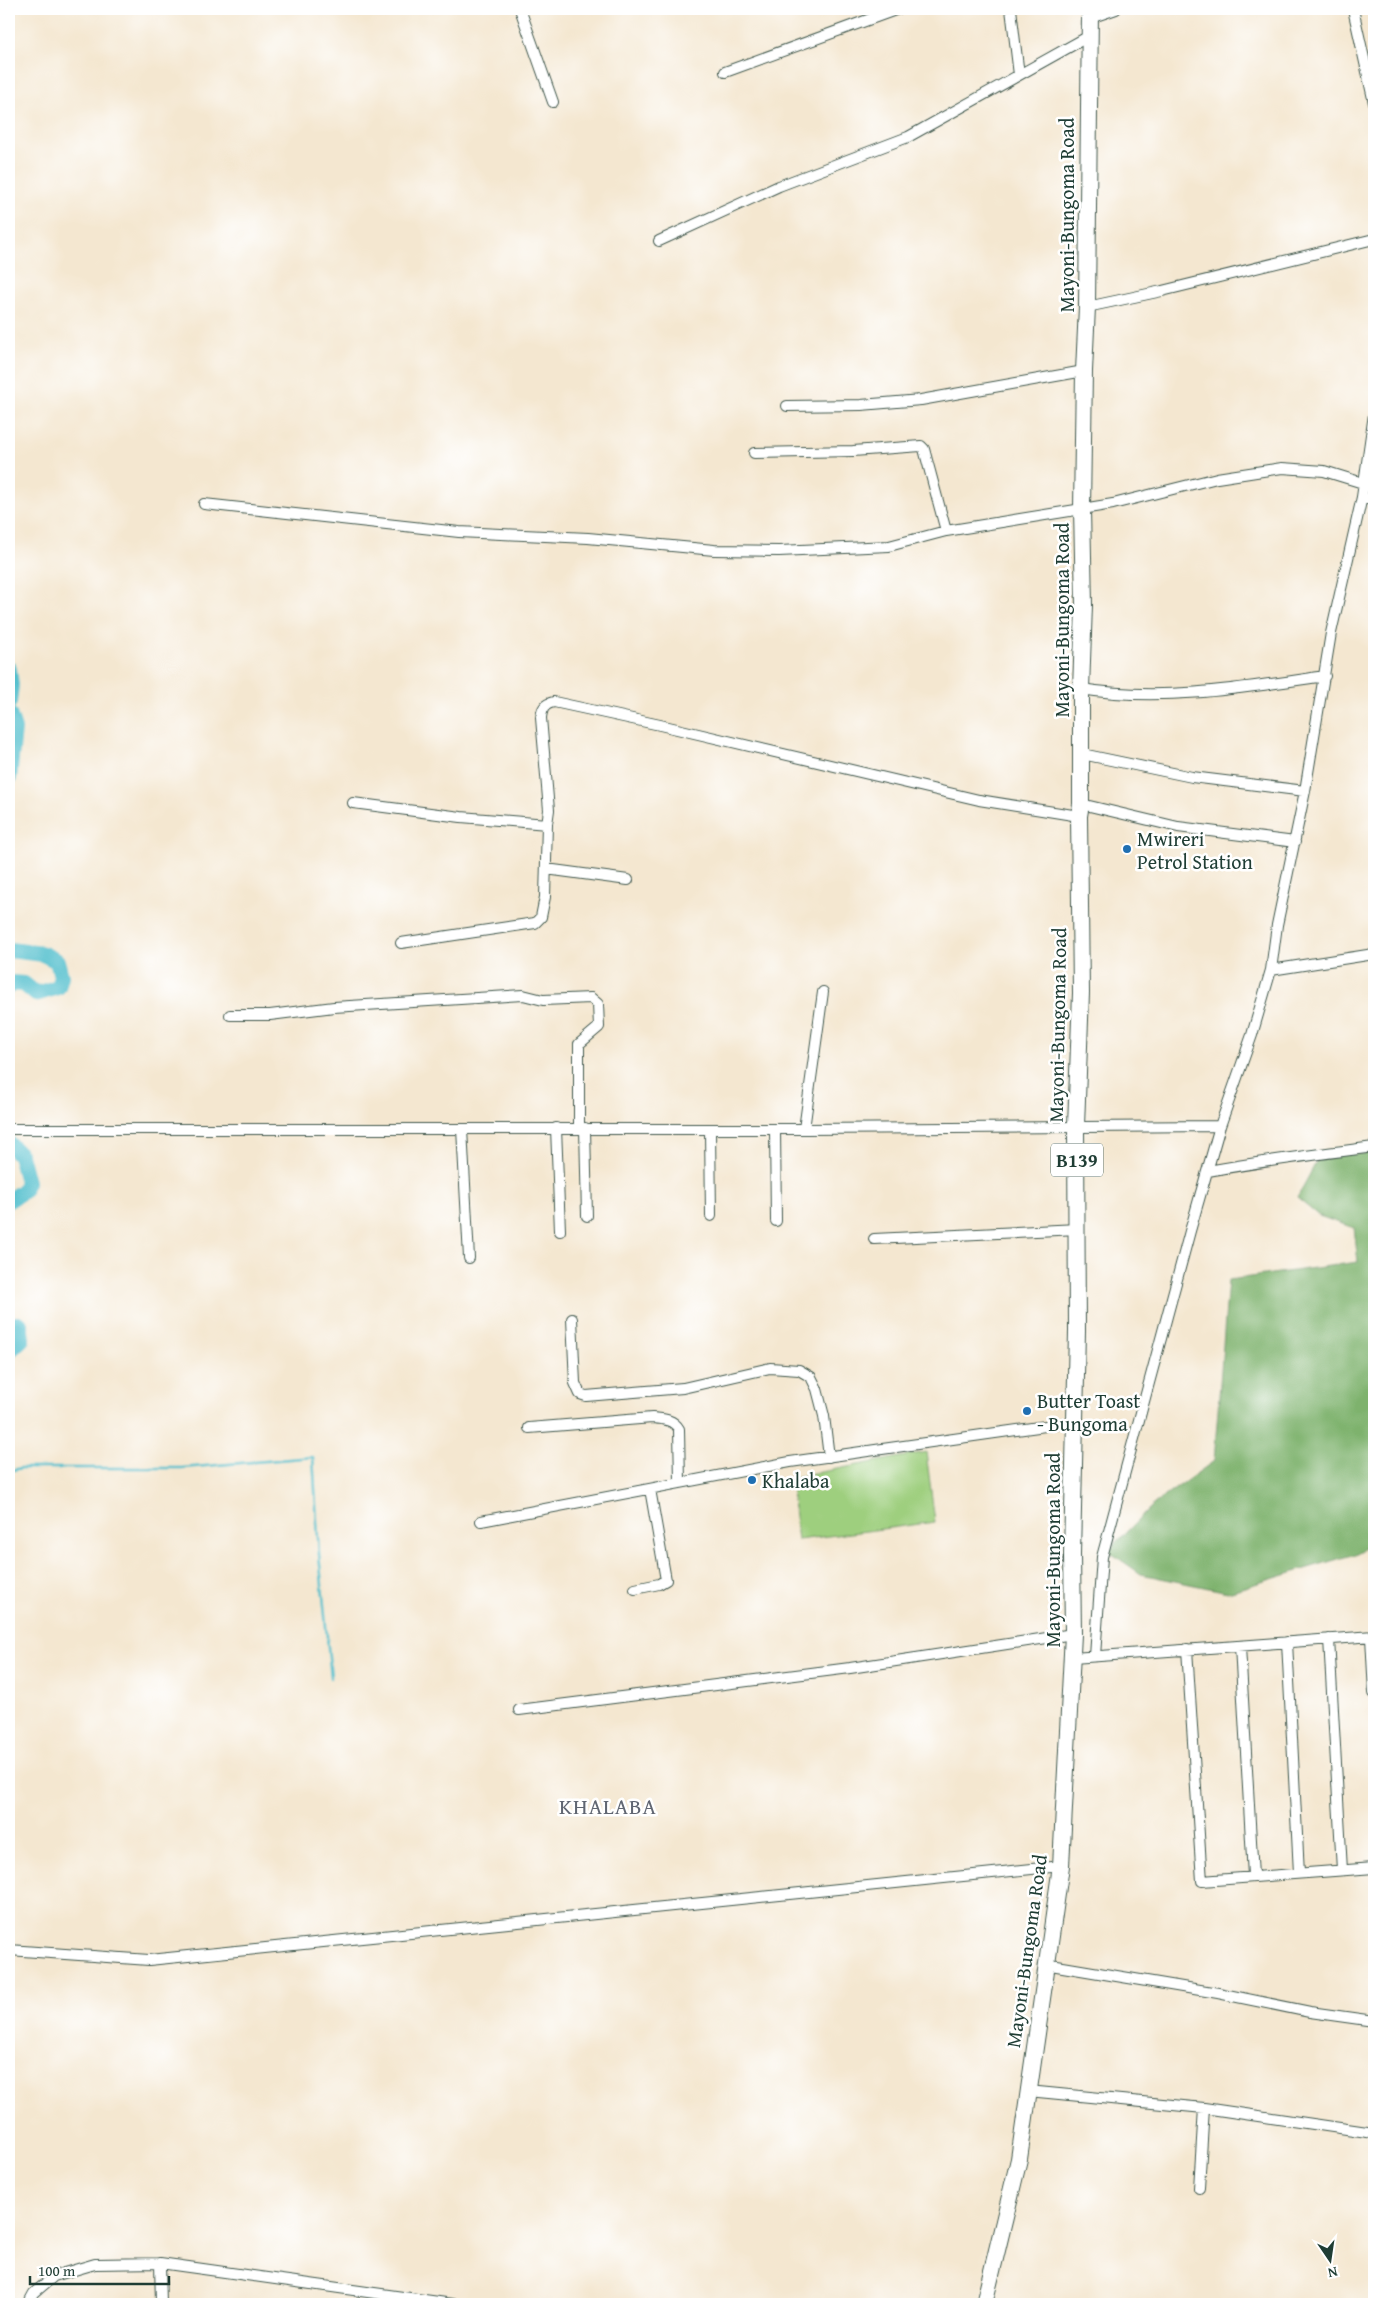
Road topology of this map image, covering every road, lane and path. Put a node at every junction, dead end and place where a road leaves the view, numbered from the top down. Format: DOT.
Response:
graph roads {
  1 [pos="520,9"];
  2 [pos="898,9"];
  3 [pos="1011,9"];
  4 [pos="1116,9"];
  5 [pos="1353,9"];
  6 [pos="1090,14"];
  7 [pos="1089,36"];
  8 [pos="725,72"];
  9 [pos="1019,75"];
  10 [pos="553,102"];
  11 [pos="1374,103"];
  12 [pos="1374,239"];
  13 [pos="659,241"];
  14 [pos="1087,307"];
  15 [pos="1084,371"];
  16 [pos="787,406"];
  17 [pos="1374,414"];
  18 [pos="754,453"];
  19 [pos="1371,457"];
  20 [pos="1363,483"];
  21 [pos="1362,496"];
  22 [pos="1374,501"];
  23 [pos="204,504"];
  24 [pos="1082,509"];
  25 [pos="946,532"];
  26 [pos="1325,676"];
  27 [pos="1081,688"];
  28 [pos="1082,754"];
  29 [pos="1305,791"];
  30 [pos="353,804"];
  31 [pos="1080,810"];
  32 [pos="548,824"];
  33 [pos="1295,842"];
  34 [pos="546,869"];
  35 [pos="628,880"];
  36 [pos="401,943"];
  37 [pos="1374,954"];
  38 [pos="1271,970"];
  39 [pos="823,992"];
  40 [pos="230,1015"];
  41 [pos="1076,1126"];
  42 [pos="1220,1126"];
  43 [pos="462,1128"];
  44 [pos="556,1128"];
  45 [pos="582,1128"];
  46 [pos="9,1129"];
  47 [pos="710,1129"];
  48 [pos="775,1129"];
  49 [pos="804,1129"];
  50 [pos="1374,1147"];
  51 [pos="1208,1170"];
  52 [pos="587,1216"];
  53 [pos="710,1216"];
  54 [pos="776,1221"];
  55 [pos="1078,1229"];
  56 [pos="560,1231"];
  57 [pos="874,1239"];
  58 [pos="469,1258"];
  59 [pos="572,1319"];
  60 [pos="1074,1422"];
  61 [pos="529,1428"];
  62 [pos="829,1457"];
  63 [pos="680,1483"];
  64 [pos="650,1489"];
  65 [pos="481,1521"];
  66 [pos="635,1589"];
  67 [pos="1073,1634"];
  68 [pos="1372,1636"];
  69 [pos="1328,1639"];
  70 [pos="1287,1642"];
  71 [pos="1240,1646"];
  72 [pos="1187,1649"];
  73 [pos="1095,1656"];
  74 [pos="1073,1658"];
  75 [pos="1374,1693"];
  76 [pos="519,1710"];
  77 [pos="1061,1866"];
  78 [pos="1374,1868"];
  79 [pos="1342,1870"];
  80 [pos="1299,1873"];
  81 [pos="1253,1876"];
  82 [pos="9,1950"];
  83 [pos="1045,1964"];
  84 [pos="1374,2021"];
  85 [pos="1028,2091"];
  86 [pos="1204,2108"];
  87 [pos="1374,2133"];
  88 [pos="1199,2188"];
  89 [pos="160,2264"];
  90 [pos="28,2304"];
  91 [pos="161,2304"];
  92 [pos="453,2304"];
  93 [pos="984,2304"];
  1 -- 10 [label="street"];
  2 -- 8 [label="street"];
  3 -- 9 [label="street"];
  4 -- 6 [label="street"];
  5 -- 11 [label="street"];
  6 -- 7 [label="main road, Mayoni-Bungoma Road / B139"];
  7 -- 9 [label="street"];
  7 -- 14 [label="main road, Mayoni-Bungoma Road / B139"];
  9 -- 13 [label="street"];
  12 -- 14 [label="street"];
  14 -- 15 [label="main road, Mayoni-Bungoma Road / B139"];
  15 -- 16 [label="street"];
  15 -- 24 [label="main road, Mayoni-Bungoma Road / B139"];
  17 -- 19 [label="street"];
  18 -- 25 [label="street"];
  19 -- 20 [label="street"];
  20 -- 21 [label="street"];
  20 -- 24 [label="street"];
  21 -- 22 [label="street"];
  21 -- 26 [label="street"];
  23 -- 25 [label="street"];
  24 -- 25 [label="street"];
  24 -- 27 [label="main road, Mayoni-Bungoma Road / B139"];
  26 -- 27 [label="street"];
  26 -- 29 [label="street"];
  27 -- 28 [label="main road, Mayoni-Bungoma Road / B139"];
  28 -- 29 [label="street"];
  28 -- 31 [label="main road, Mayoni-Bungoma Road / B139"];
  29 -- 33 [label="street"];
  30 -- 32 [label="street"];
  31 -- 32 [label="street"];
  31 -- 33 [label="street"];
  31 -- 41 [label="main road, Mayoni-Bungoma Road / B139"];
  32 -- 34 [label="street"];
  33 -- 38 [label="street"];
  34 -- 35 [label="street"];
  34 -- 36 [label="street"];
  37 -- 38 [label="street"];
  38 -- 42 [label="street"];
  39 -- 49 [label="street"];
  40 -- 45 [label="street"];
  41 -- 42 [label="street"];
  41 -- 49 [label="street"];
  41 -- 55 [label="main road, Mayoni-Bungoma Road / B139"];
  42 -- 51 [label="street"];
  43 -- 44 [label="street"];
  43 -- 46 [label="street"];
  43 -- 58 [label="street"];
  44 -- 45 [label="street"];
  44 -- 56 [label="street"];
  45 -- 47 [label="street"];
  45 -- 52 [label="street"];
  47 -- 48 [label="street"];
  47 -- 53 [label="street"];
  48 -- 49 [label="street"];
  48 -- 54 [label="street"];
  50 -- 51 [label="street"];
  51 -- 73 [label="street"];
  55 -- 57 [label="street"];
  55 -- 60 [label="main road, Mayoni-Bungoma Road / B139"];
  59 -- 62 [label="street"];
  60 -- 62 [label="street"];
  60 -- 67 [label="main road, Mayoni-Bungoma Road / B139"];
  61 -- 63 [label="street"];
  62 -- 63 [label="street"];
  63 -- 64 [label="street"];
  64 -- 65 [label="street"];
  64 -- 66 [label="street"];
  67 -- 74 [label="main road, Mayoni-Bungoma Road / B139"];
  67 -- 76 [label="street"];
  68 -- 69 [label="street"];
  68 -- 75 [label="street"];
  69 -- 70 [label="street"];
  69 -- 79 [label="street"];
  70 -- 71 [label="street"];
  70 -- 80 [label="street"];
  71 -- 72 [label="street"];
  71 -- 81 [label="street"];
  72 -- 73 [label="street"];
  72 -- 81 [label="street"];
  73 -- 74 [label="street"];
  74 -- 77 [label="main road, Mayoni-Bungoma Road / B139"];
  77 -- 82 [label="street"];
  77 -- 83 [label="main road, Mayoni-Bungoma Road / B139"];
  78 -- 79 [label="street"];
  79 -- 80 [label="street"];
  80 -- 81 [label="street"];
  83 -- 84 [label="street"];
  83 -- 85 [label="main road, Mayoni-Bungoma Road / B139"];
  85 -- 86 [label="street"];
  85 -- 93 [label="main road, Mayoni-Bungoma Road / B139"];
  86 -- 87 [label="street"];
  86 -- 88 [label="street"];
  89 -- 90 [label="street"];
  89 -- 91 [label="street"];
  89 -- 92 [label="street"];
}
